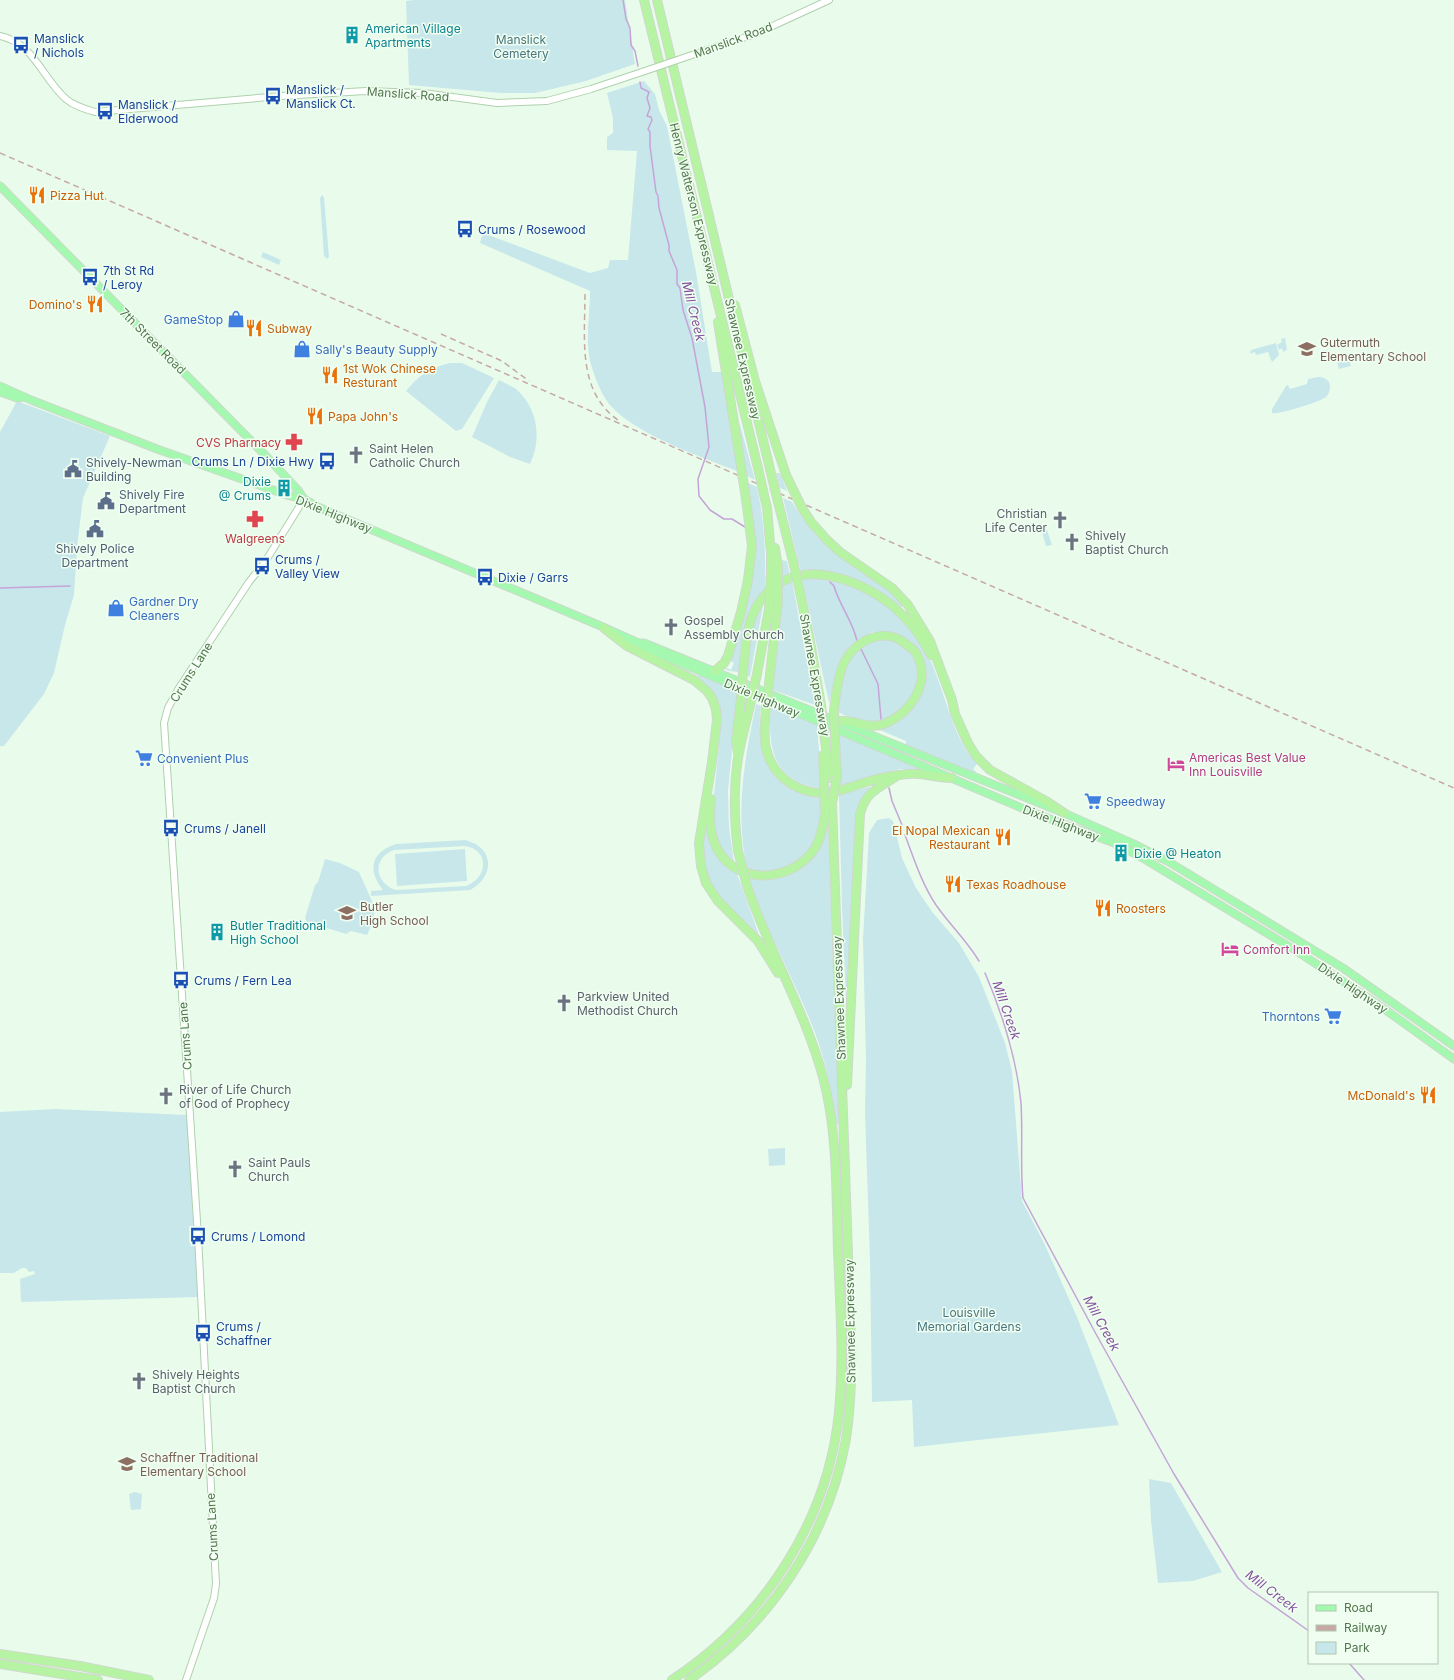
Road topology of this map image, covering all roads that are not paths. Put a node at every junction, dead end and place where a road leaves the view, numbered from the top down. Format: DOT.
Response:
graph roads {
  1 [pos="644,0"];
  2 [pos="657,0"];
  3 [pos="828,0"];
  4 [pos="0,36"];
  5 [pos="0,186"];
  6 [pos="723,273"];
  7 [pos="715,291"];
  8 [pos="0,386"];
  9 [pos="0,392"];
  10 [pos="25,397"];
  11 [pos="304,499"];
  12 [pos="769,526"];
  13 [pos="775,570"];
  14 [pos="604,628"];
  15 [pos="639,643"];
  16 [pos="715,671"];
  17 [pos="953,707"];
  18 [pos="839,721"];
  19 [pos="738,757"];
  20 [pos="712,762"];
  21 [pos="898,775"];
  22 [pos="830,778"];
  23 [pos="952,778"];
  24 [pos="1064,813"];
  25 [pos="829,814"];
  26 [pos="1273,938"];
  27 [pos="1314,951"];
  28 [pos="1298,952"];
  29 [pos="1343,968"];
  30 [pos="1376,1004"];
  31 [pos="796,1005"];
  32 [pos="1418,1021"];
  33 [pos="1454,1046"];
  34 [pos="1454,1059"];
  35 [pos="844,1107"];
  36 [pos="0,1654"];
  37 [pos="0,1664"];
  38 [pos="98,1680"];
  39 [pos="149,1680"];
  40 [pos="186,1680"];
  41 [pos="672,1680"];
  42 [pos="689,1680"];
  1 -- 7 [label="highway, Henry Watterson Expressway"];
  2 -- 6 [label="highway, Henry Watterson Expressway"];
  3 -- 4 [label="main road, Manslick Road, bridge"];
  5 -- 11 [label="main road, 7th Street Road"];
  6 -- 17 [label="highway, bridge"];
  6 -- 22 [label="highway, Shawnee Expressway, bridge"];
  7 -- 12 [label="highway, Henry Watterson Expressway, bridge"];
  7 -- 16 [label="highway, bridge"];
  8 -- 10 [label="main road, Dixie Highway"];
  9 -- 10 [label="main road, Dixie Highway"];
  10 -- 11 [label="main road, Dixie Highway"];
  11 -- 14 [label="main road, Dixie Highway"];
  11 -- 40 [label="main road, Crums Lane"];
  12 -- 13 [label="highway, Shawnee Expressway"];
  13 -- 19 [label="highway, Shawnee Expressway, bridge"];
  13 -- 21 [label="highway, bridge"];
  14 -- 15 [label="main road, Dixie Highway"];
  14 -- 20 [label="highway"];
  15 -- 16 [label="main road, Dixie Highway"];
  15 -- 23 [label="main road, Dixie Highway"];
  16 -- 18 [label="main road, Dixie Highway"];
  17 -- 19 [label="highway, bridge"];
  17 -- 24 [label="highway"];
  18 -- 22 [label="highway, bridge"];
  18 -- 24 [label="main road, Dixie Highway"];
  19 -- 31 [label="highway, Shawnee Expressway, bridge"];
  20 -- 25 [label="highway"];
  20 -- 31 [label="highway"];
  21 -- 23 [label="highway"];
  21 -- 35 [label="highway"];
  22 -- 25 [label="highway, bridge"];
  22 -- 25 [label="highway, Shawnee Expressway, bridge"];
  23 -- 26 [label="main road, Dixie Highway"];
  24 -- 27 [label="main road, Dixie Highway"];
  25 -- 35 [label="highway, Shawnee Expressway"];
  26 -- 27 [label="main road"];
  26 -- 28 [label="main road, Dixie Highway"];
  27 -- 29 [label="main road, Dixie Highway"];
  28 -- 29 [label="main road"];
  28 -- 30 [label="main road, Dixie Highway"];
  29 -- 32 [label="main road, Dixie Highway"];
  30 -- 32 [label="main road"];
  30 -- 34 [label="main road, Dixie Highway"];
  31 -- 41 [label="highway, Shawnee Expressway"];
  32 -- 33 [label="main road, Dixie Highway"];
  35 -- 42 [label="highway, Shawnee Expressway"];
  36 -- 39 [label="highway"];
  37 -- 38 [label="highway"];
}
